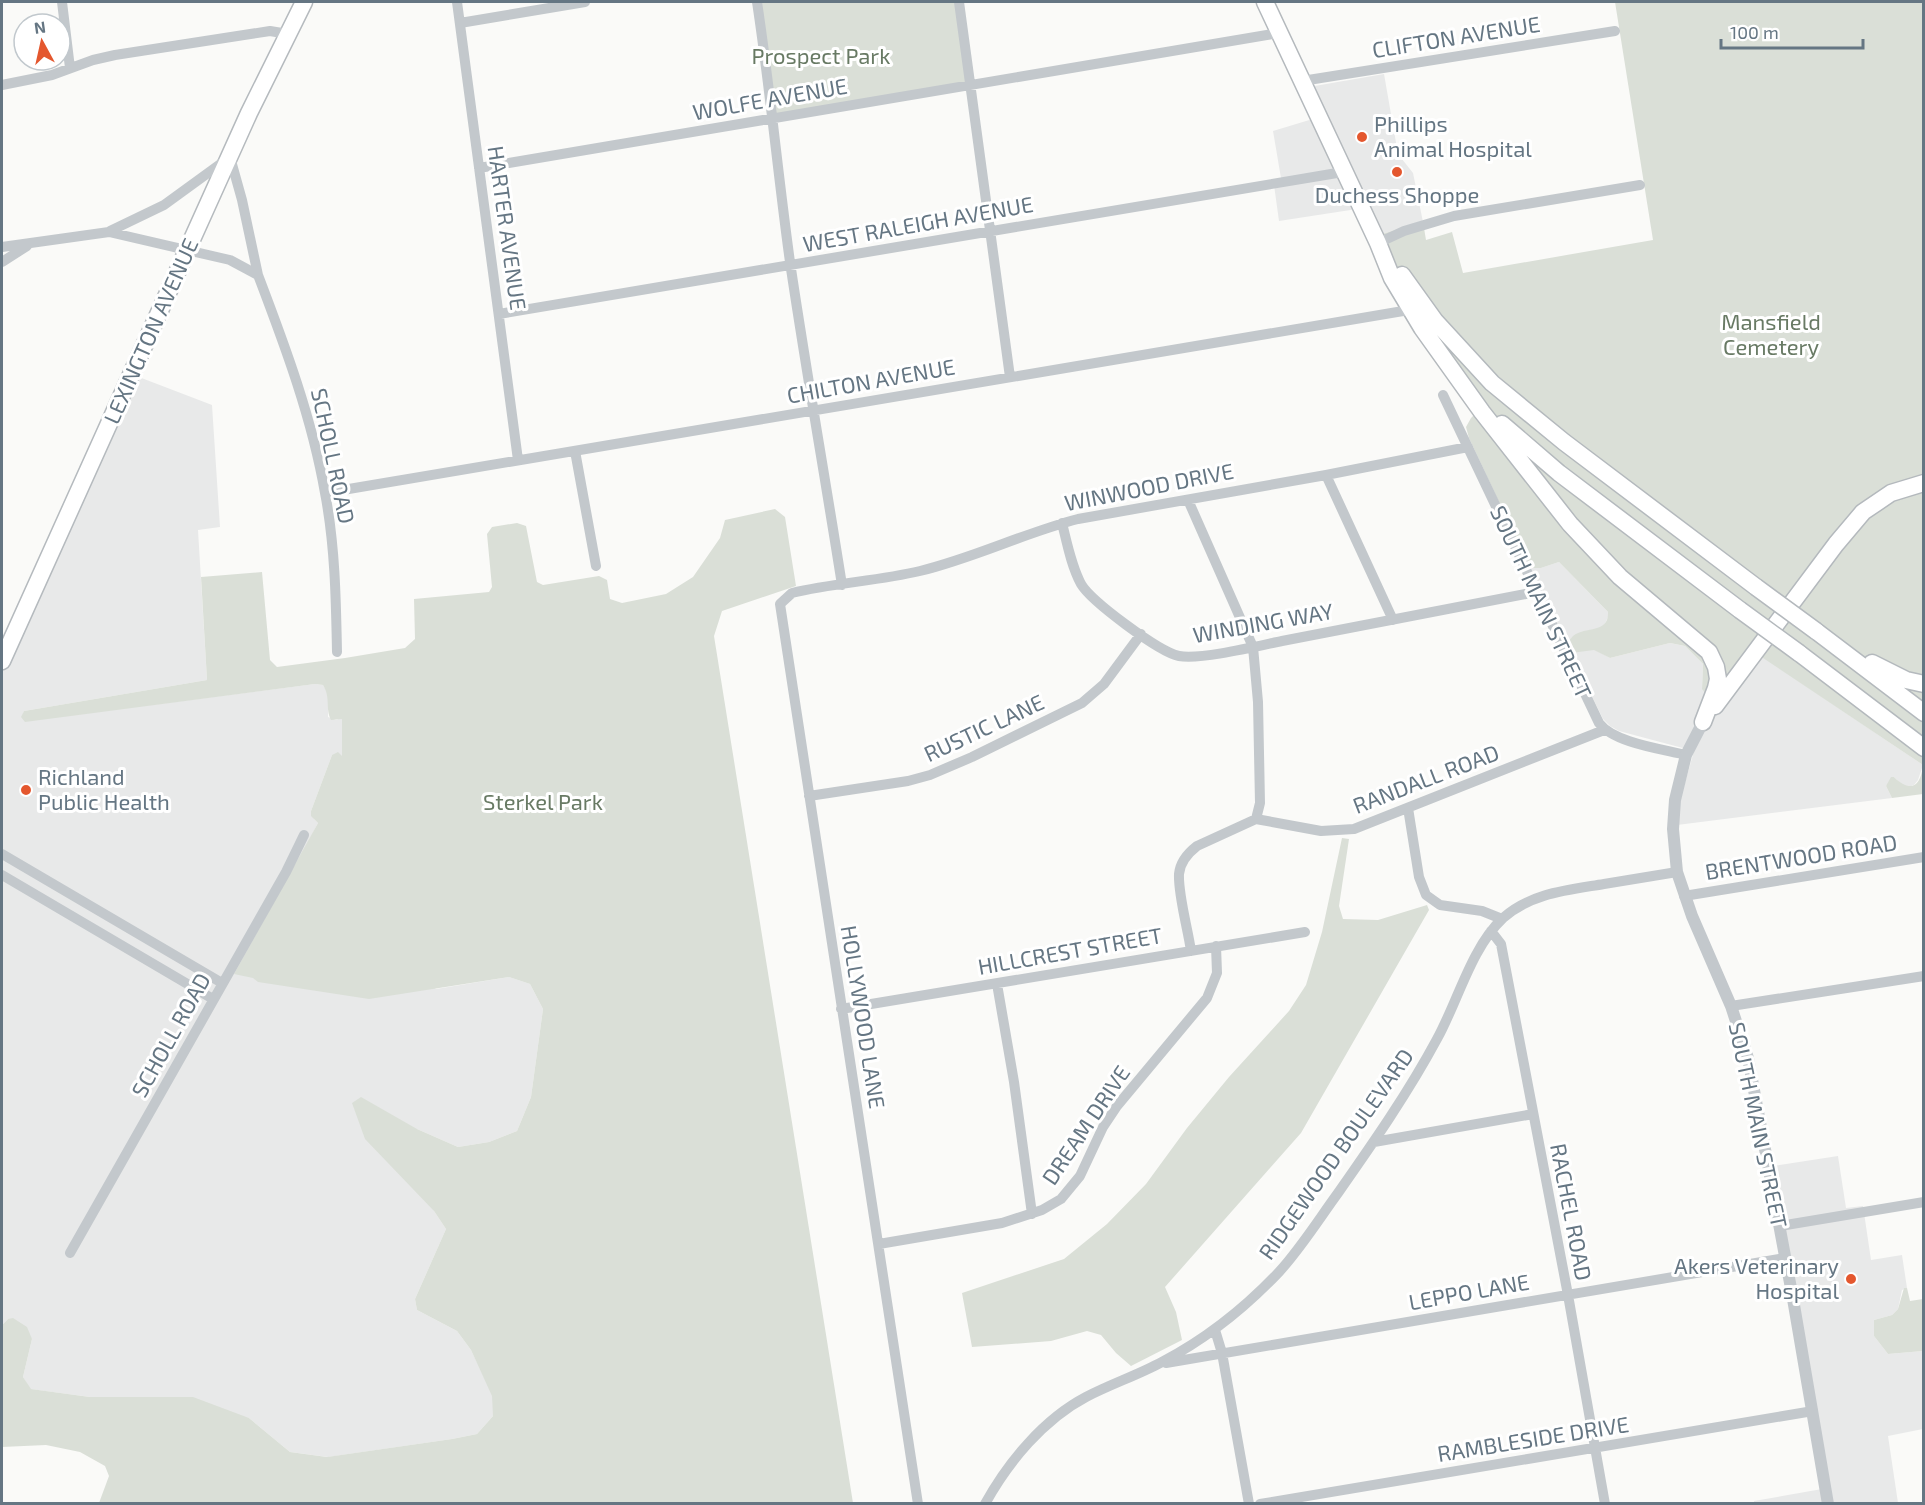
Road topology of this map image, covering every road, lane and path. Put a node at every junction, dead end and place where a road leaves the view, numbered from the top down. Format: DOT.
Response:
graph roads {
  1 [pos="304,2"];
  2 [pos="457,2"];
  3 [pos="585,2"];
  4 [pos="757,2"];
  5 [pos="958,2"];
  6 [pos="1265,2"];
  7 [pos="460,23"];
  8 [pos="1615,31"];
  9 [pos="1279,33"];
  10 [pos="288,34"];
  11 [pos="72,67"];
  12 [pos="60,72"];
  13 [pos="1302,81"];
  14 [pos="2,85"];
  15 [pos="969,86"];
  16 [pos="771,119"];
  17 [pos="230,157"];
  18 [pos="479,168"];
  19 [pos="1343,172"];
  20 [pos="1640,185"];
  21 [pos="110,232"];
  22 [pos="990,232"];
  23 [pos="1378,243"];
  24 [pos="30,244"];
  25 [pos="2,247"];
  26 [pos="188,250"];
  27 [pos="2,262"];
  28 [pos="791,266"];
  29 [pos="258,275"];
  30 [pos="1418,309"];
  31 [pos="499,314"];
  32 [pos="1010,377"];
  33 [pos="1460,379"];
  34 [pos="1443,395"];
  35 [pos="814,410"];
  36 [pos="1468,447"];
  37 [pos="575,451"];
  38 [pos="518,460"];
  39 [pos="1326,475"];
  40 [pos="1923,483"];
  41 [pos="325,493"];
  42 [pos="1188,500"];
  43 [pos="1062,523"];
  44 [pos="596,566"];
  45 [pos="843,585"];
  46 [pos="1536,592"];
  47 [pos="1393,620"];
  48 [pos="1816,631"];
  49 [pos="1141,634"];
  50 [pos="1254,647"];
  51 [pos="337,652"];
  52 [pos="2,662"];
  53 [pos="1923,684"];
  54 [pos="1923,713"];
  55 [pos="1703,722"];
  56 [pos="1604,730"];
  57 [pos="1923,748"];
  58 [pos="1686,755"];
  59 [pos="809,796"];
  60 [pos="1408,808"];
  61 [pos="1256,819"];
  62 [pos="304,835"];
  63 [pos="2,854"];
  64 [pos="1923,857"];
  65 [pos="1677,872"];
  66 [pos="2,875"];
  67 [pos="1684,896"];
  68 [pos="1502,919"];
  69 [pos="1491,930"];
  70 [pos="1305,932"];
  71 [pos="1216,946"];
  72 [pos="1191,951"];
  73 [pos="1923,976"];
  74 [pos="222,983"];
  75 [pos="997,984"];
  76 [pos="213,999"];
  77 [pos="1731,1006"];
  78 [pos="841,1009"];
  79 [pos="1533,1114"];
  80 [pos="1374,1142"];
  81 [pos="1923,1202"];
  82 [pos="1032,1214"];
  83 [pos="1780,1226"];
  84 [pos="879,1244"];
  85 [pos="70,1253"];
  86 [pos="1785,1258"];
  87 [pos="1568,1295"];
  88 [pos="1215,1330"];
  89 [pos="1222,1353"];
  90 [pos="1160,1364"];
  91 [pos="1813,1411"];
  92 [pos="1595,1448"];
  93 [pos="918,1503"];
  94 [pos="986,1503"];
  95 [pos="1249,1503"];
  96 [pos="1260,1503"];
  97 [pos="1605,1503"];
  98 [pos="1828,1503"];
  1 -- 10 [label="main road, LEXINGTON AVENUE"];
  2 -- 7 [label="street, HARTER AVENUE"];
  3 -- 7 [label="street"];
  4 -- 16 [label="street"];
  5 -- 15 [label="street"];
  6 -- 9 [label="main road"];
  7 -- 18 [label="street, HARTER AVENUE"];
  8 -- 13 [label="street, CLIFTON AVENUE"];
  9 -- 13 [label="main road"];
  9 -- 15 [label="street, WOLFE AVENUE"];
  10 -- 11 [label="street"];
  10 -- 17 [label="main road, LEXINGTON AVENUE"];
  12 -- 14 [label="street"];
  13 -- 19 [label="main road"];
  15 -- 16 [label="street, WOLFE AVENUE"];
  15 -- 22 [label="street"];
  16 -- 18 [label="street, WOLFE AVENUE"];
  16 -- 28 [label="street"];
  17 -- 21 [label="street"];
  17 -- 26 [label="main road, LEXINGTON AVENUE"];
  17 -- 29 [label="street, SCHOLL ROAD"];
  18 -- 31 [label="street, HARTER AVENUE"];
  19 -- 22 [label="street, WEST RALEIGH AVENUE"];
  19 -- 23 [label="main road"];
  20 -- 23 [label="street"];
  21 -- 24 [label="street"];
  21 -- 26 [label="street"];
  22 -- 28 [label="street, WEST RALEIGH AVENUE"];
  22 -- 32 [label="street"];
  23 -- 30 [label="main road"];
  24 -- 25 [label="street"];
  24 -- 27 [label="street"];
  26 -- 29 [label="street"];
  26 -- 52 [label="main road, LEXINGTON AVENUE"];
  28 -- 31 [label="street, WEST RALEIGH AVENUE"];
  28 -- 35 [label="street"];
  29 -- 41 [label="street, SCHOLL ROAD"];
  30 -- 32 [label="street, CHILTON AVENUE"];
  30 -- 33 [label="main road"];
  30 -- 48 [label="main road, bridge"];
  31 -- 38 [label="street, HARTER AVENUE"];
  32 -- 35 [label="street, CHILTON AVENUE"];
  33 -- 55 [label="main road"];
  33 -- 57 [label="main road, bridge"];
  34 -- 36 [label="street, SOUTH MAIN STREET"];
  35 -- 37 [label="street, CHILTON AVENUE"];
  35 -- 45 [label="street"];
  36 -- 39 [label="street, WINWOOD DRIVE"];
  36 -- 46 [label="street, SOUTH MAIN STREET"];
  37 -- 38 [label="street, CHILTON AVENUE"];
  37 -- 44 [label="street"];
  38 -- 41 [label="street, CHILTON AVENUE"];
  39 -- 42 [label="street, WINWOOD DRIVE"];
  39 -- 47 [label="street"];
  40 -- 55 [label="main road"];
  41 -- 51 [label="street, SCHOLL ROAD"];
  42 -- 43 [label="street, WINWOOD DRIVE"];
  42 -- 50 [label="street"];
  43 -- 45 [label="street, WINWOOD DRIVE"];
  43 -- 49 [label="street, WINDING WAY"];
  45 -- 59 [label="street, HOLLYWOOD LANE"];
  46 -- 47 [label="street, WINDING WAY"];
  46 -- 56 [label="street, SOUTH MAIN STREET"];
  47 -- 50 [label="street, WINDING WAY"];
  48 -- 53 [label="main road"];
  48 -- 54 [label="main road"];
  49 -- 50 [label="street, WINDING WAY"];
  49 -- 59 [label="street, RUSTIC LANE"];
  50 -- 61 [label="street"];
  55 -- 58 [label="street, SOUTH MAIN STREET"];
  56 -- 58 [label="street"];
  56 -- 60 [label="street, RANDALL ROAD"];
  58 -- 65 [label="street, SOUTH MAIN STREET"];
  59 -- 78 [label="street, HOLLYWOOD LANE"];
  60 -- 61 [label="street, RANDALL ROAD"];
  60 -- 68 [label="street"];
  61 -- 72 [label="street"];
  62 -- 74 [label="street, SCHOLL ROAD"];
  63 -- 74 [label="street"];
  64 -- 67 [label="street, BRENTWOOD ROAD"];
  65 -- 67 [label="street, SOUTH MAIN STREET"];
  65 -- 68 [label="street, RIDGEWOOD BOULEVARD"];
  66 -- 76 [label="street"];
  67 -- 77 [label="street, SOUTH MAIN STREET"];
  68 -- 69 [label="street, RIDGEWOOD BOULEVARD"];
  69 -- 79 [label="street, RACHEL ROAD"];
  69 -- 80 [label="street, RIDGEWOOD BOULEVARD"];
  70 -- 71 [label="street, HILLCREST STREET"];
  71 -- 72 [label="street, HILLCREST STREET"];
  71 -- 82 [label="street, DREAM DRIVE"];
  72 -- 75 [label="street, HILLCREST STREET"];
  73 -- 77 [label="street"];
  74 -- 76 [label="street, SCHOLL ROAD"];
  75 -- 78 [label="street, HILLCREST STREET"];
  75 -- 82 [label="street"];
  76 -- 85 [label="street, SCHOLL ROAD"];
  77 -- 83 [label="street, SOUTH MAIN STREET"];
  78 -- 84 [label="street, HOLLYWOOD LANE"];
  79 -- 80 [label="street"];
  79 -- 87 [label="street, RACHEL ROAD"];
  80 -- 88 [label="street, RIDGEWOOD BOULEVARD"];
  81 -- 83 [label="street"];
  82 -- 84 [label="street, DREAM DRIVE"];
  83 -- 86 [label="street, SOUTH MAIN STREET"];
  84 -- 93 [label="street, HOLLYWOOD LANE"];
  86 -- 87 [label="street, LEPPO LANE"];
  86 -- 91 [label="street, SOUTH MAIN STREET"];
  87 -- 89 [label="street, LEPPO LANE"];
  87 -- 92 [label="street, RACHEL ROAD"];
  88 -- 89 [label="street"];
  88 -- 90 [label="street, RIDGEWOOD BOULEVARD"];
  89 -- 90 [label="street, LEPPO LANE"];
  89 -- 95 [label="street"];
  90 -- 94 [label="street, RIDGEWOOD BOULEVARD"];
  91 -- 92 [label="street, RAMBLESIDE DRIVE"];
  91 -- 98 [label="street, SOUTH MAIN STREET"];
  92 -- 96 [label="street, RAMBLESIDE DRIVE"];
  92 -- 97 [label="street, RACHEL ROAD"];
}
